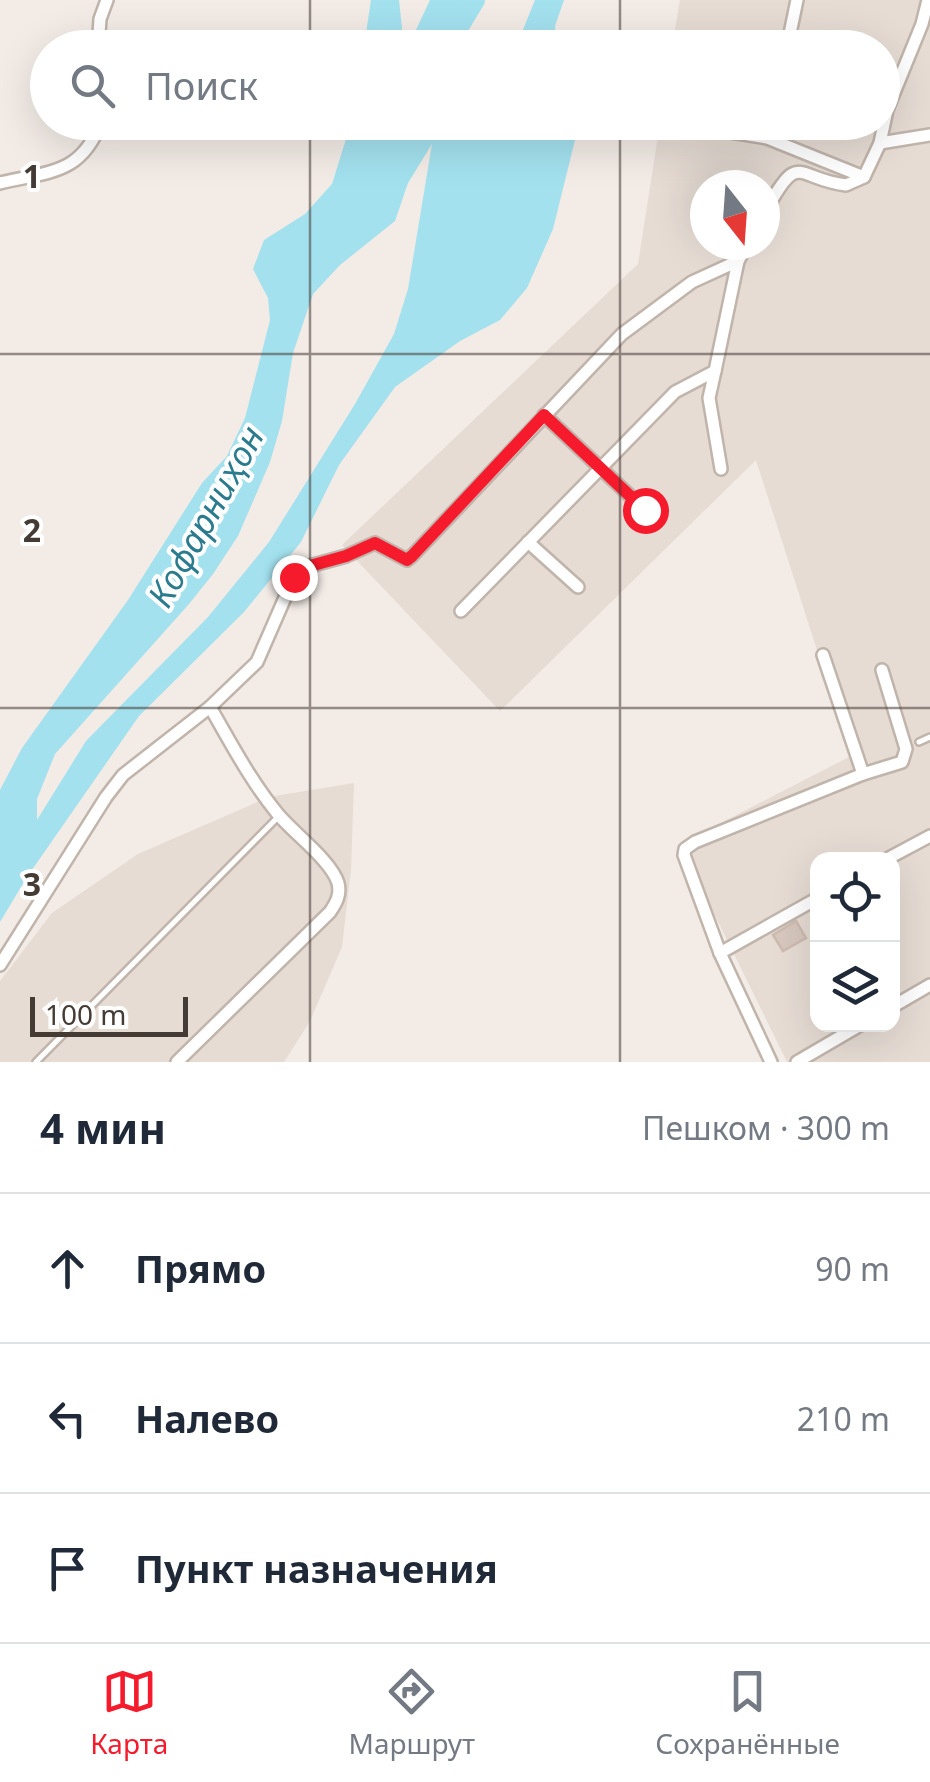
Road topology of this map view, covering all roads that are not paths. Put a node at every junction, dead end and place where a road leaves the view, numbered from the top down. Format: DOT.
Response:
graph roads {
  1 [pos="107,0"];
  2 [pos="797,0"];
  3 [pos="928,0"];
  4 [pos="99,30"];
  5 [pos="791,30"];
  6 [pos="900,78"];
  7 [pos="930,135"];
  8 [pos="900,139"];
  9 [pos="93,140"];
  10 [pos="772,140"];
  11 [pos="894,140"];
  12 [pos="880,142"];
  13 [pos="864,176"];
  14 [pos="0,183"];
  15 [pos="780,186"];
  16 [pos="738,262"];
  17 [pos="716,371"];
  18 [pos="544,415"];
  19 [pos="600,468"];
  20 [pos="721,469"];
  21 [pos="645,510"];
  22 [pos="528,542"];
  23 [pos="578,587"];
  24 [pos="462,612"];
  25 [pos="823,655"];
  26 [pos="882,670"];
  27 [pos="210,707"];
  28 [pos="930,738"];
  29 [pos="918,742"];
  30 [pos="863,774"];
  31 [pos="279,816"];
  32 [pos="930,836"];
  33 [pos="900,853"];
  34 [pos="810,902"];
  35 [pos="720,953"];
  36 [pos="0,966"];
  37 [pos="930,985"];
  38 [pos="900,1002"];
  39 [pos="849,1032"];
  40 [pos="36,1062"];
  41 [pos="177,1062"];
  42 [pos="771,1062"];
  43 [pos="798,1062"];
  1 -- 4 [label="street"];
  2 -- 5 [label="street"];
  3 -- 6 [label="street"];
  7 -- 8 [label="street"];
  9 -- 14 [label="street"];
  10 -- 13 [label="street"];
  11 -- 12 [label="street"];
  12 -- 13 [label="street"];
  13 -- 15 [label="street"];
  16 -- 17 [label="street"];
  16 -- 18 [label="street"];
  17 -- 19 [label="street"];
  17 -- 20 [label="street"];
  18 -- 19 [label="street"];
  18 -- 27 [label="street"];
  19 -- 21 [label="street"];
  19 -- 22 [label="street"];
  22 -- 23 [label="street"];
  22 -- 24 [label="street"];
  25 -- 30 [label="street"];
  26 -- 30 [label="street"];
  27 -- 31 [label="street"];
  27 -- 36 [label="street"];
  28 -- 29 [label="lane"];
  30 -- 35 [label="street"];
  31 -- 40 [label="lane"];
  31 -- 41 [label="street"];
  32 -- 33 [label="street"];
  34 -- 35 [label="street"];
  35 -- 42 [label="street"];
  37 -- 38 [label="street"];
  39 -- 43 [label="street"];
}
